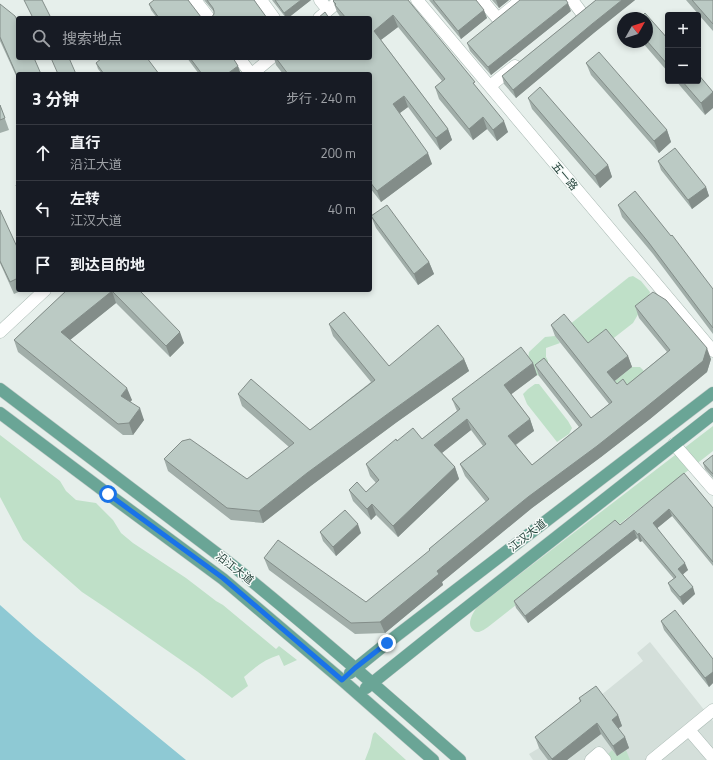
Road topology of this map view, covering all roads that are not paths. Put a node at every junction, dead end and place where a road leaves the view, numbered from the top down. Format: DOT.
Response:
graph roads {
  1 [pos="195,0"];
  2 [pos="261,0"];
  3 [pos="320,0"];
  4 [pos="340,0"];
  5 [pos="482,0"];
  6 [pos="521,0"];
  7 [pos="572,0"];
  8 [pos="421,1"];
  9 [pos="592,4"];
  10 [pos="582,12"];
  11 [pos="323,14"];
  12 [pos="207,16"];
  13 [pos="273,16"];
  14 [pos="498,18"];
  15 [pos="570,21"];
  16 [pos="487,28"];
  17 [pos="470,41"];
  18 [pos="459,50"];
  19 [pos="524,58"];
  20 [pos="241,60"];
  21 [pos="269,60"];
  22 [pos="250,72"];
  23 [pos="254,72"];
  24 [pos="490,86"];
  25 [pos="43,292"];
  26 [pos="0,332"];
  27 [pos="713,351"];
  28 [pos="0,389"];
  29 [pos="713,392"];
  30 [pos="0,412"];
  31 [pos="713,414"];
  32 [pos="674,444"];
  33 [pos="713,489"];
  34 [pos="355,668"];
  35 [pos="342,680"];
  36 [pos="372,683"];
  37 [pos="359,695"];
  38 [pos="713,710"];
  39 [pos="689,730"];
  40 [pos="713,759"];
  41 [pos="434,760"];
  42 [pos="460,760"];
  43 [pos="591,760"];
  44 [pos="605,760"];
  45 [pos="652,760"];
  1 -- 12 [label="street"];
  2 -- 13 [label="street"];
  3 -- 11 [label="street"];
  4 -- 11 [label="street"];
  5 -- 14 [label="street"];
  6 -- 14 [label="street"];
  7 -- 10 [label="street"];
  8 -- 18 [label="street, 五一路"];
  9 -- 10 [label="street"];
  10 -- 15 [label="street"];
  14 -- 16 [label="street"];
  17 -- 18 [label="street"];
  18 -- 24 [label="street, 五一路"];
  19 -- 24 [label="street"];
  20 -- 22 [label="street"];
  21 -- 23 [label="street"];
  24 -- 27 [label="street, 五一路"];
  25 -- 26 [label="street"];
  28 -- 34 [label="main road, 沿江大道"];
  29 -- 34 [label="main road, 江汉大道"];
  30 -- 35 [label="main road, 沿江大道"];
  31 -- 32 [label="main road, 江汉大道"];
  32 -- 33 [label="street"];
  32 -- 36 [label="main road, 江汉大道"];
  34 -- 35 [label="main road, 江汉大道"];
  34 -- 36 [label="main road, 沿江大道"];
  35 -- 37 [label="main road, 沿江大道"];
  36 -- 37 [label="main road, 江汉大道"];
  36 -- 42 [label="main road, 沿江大道"];
  37 -- 41 [label="main road, 沿江大道"];
  38 -- 39 [label="street"];
  39 -- 40 [label="street"];
  39 -- 45 [label="street"];
  43 -- 44 [label="street"];
}
